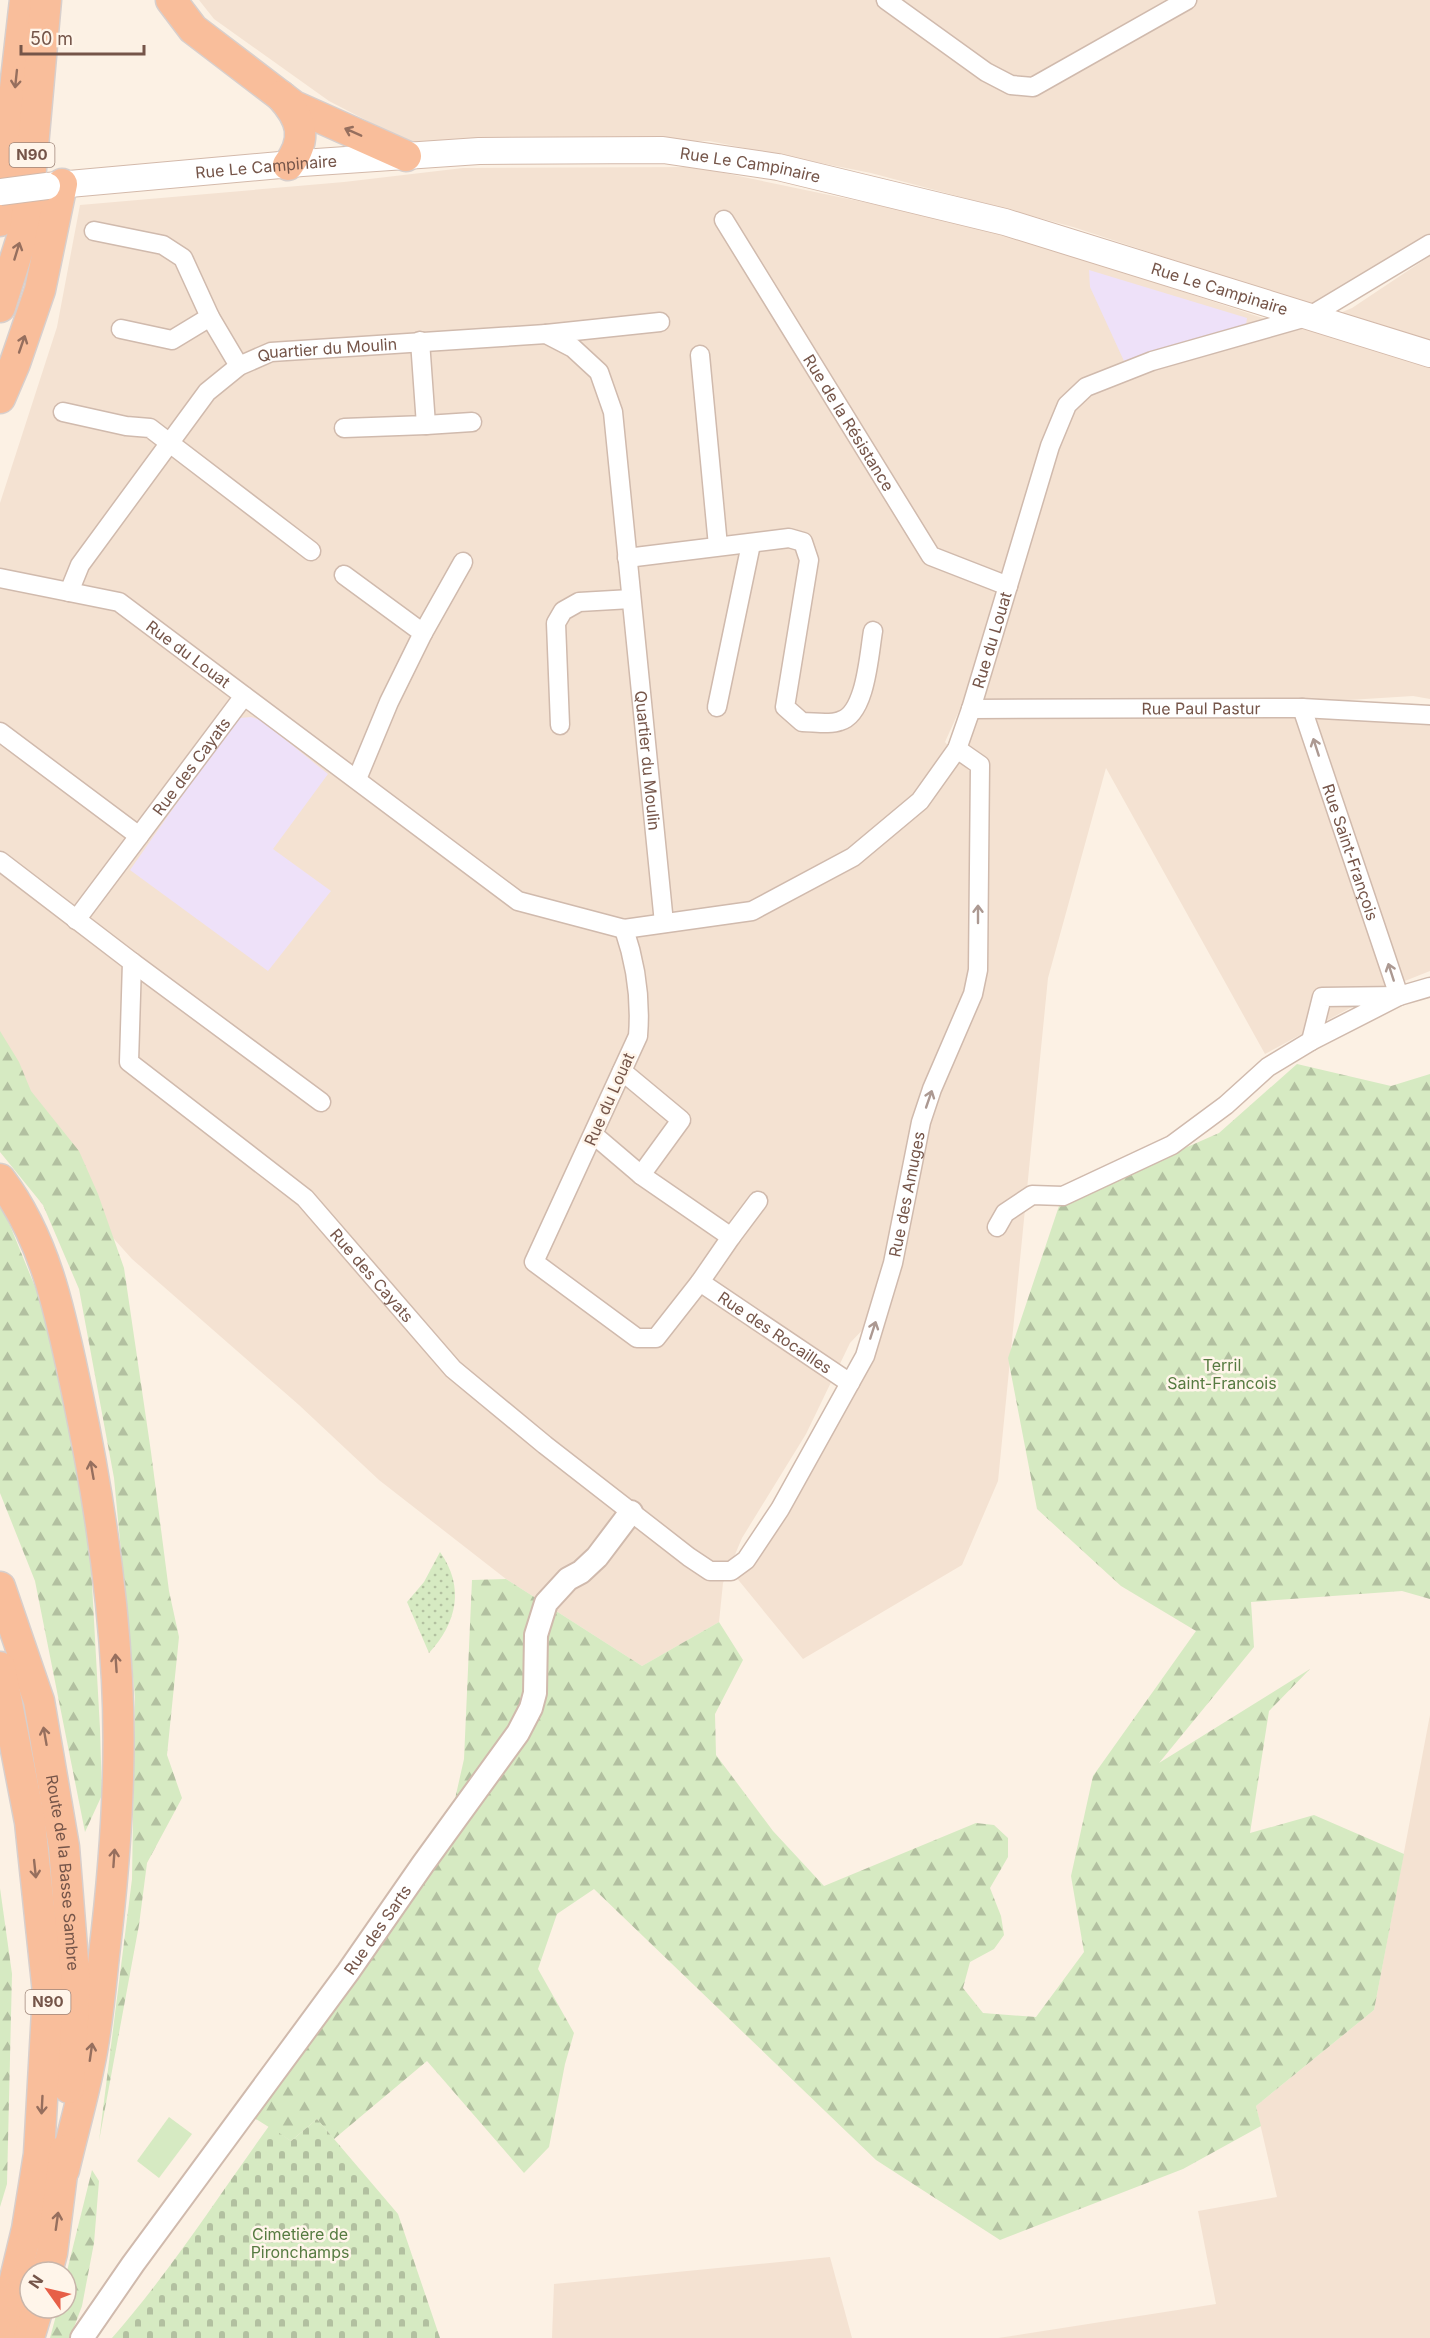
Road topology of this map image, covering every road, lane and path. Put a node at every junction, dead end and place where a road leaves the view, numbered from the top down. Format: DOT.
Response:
graph roads {
  1 [pos="25,0"];
  2 [pos="46,0"];
  3 [pos="171,0"];
  4 [pos="886,0"];
  5 [pos="1187,0"];
  6 [pos="280,95"];
  7 [pos="406,156"];
  8 [pos="288,165"];
  9 [pos="54,185"];
  10 [pos="0,192"];
  11 [pos="724,220"];
  12 [pos="0,221"];
  13 [pos="94,231"];
  14 [pos="1430,244"];
  15 [pos="0,307"];
  16 [pos="1310,316"];
  17 [pos="210,317"];
  18 [pos="660,322"];
  19 [pos="121,329"];
  20 [pos="546,334"];
  21 [pos="420,341"];
  22 [pos="1430,354"];
  23 [pos="700,355"];
  24 [pos="239,366"];
  25 [pos="0,398"];
  26 [pos="63,412"];
  27 [pos="472,422"];
  28 [pos="426,424"];
  29 [pos="344,428"];
  30 [pos="168,442"];
  31 [pos="751,544"];
  32 [pos="718,546"];
  33 [pos="311,551"];
  34 [pos="627,558"];
  35 [pos="463,562"];
  36 [pos="344,575"];
  37 [pos="0,578"];
  38 [pos="1008,586"];
  39 [pos="69,592"];
  40 [pos="631,600"];
  41 [pos="873,631"];
  42 [pos="423,633"];
  43 [pos="244,696"];
  44 [pos="717,707"];
  45 [pos="1302,708"];
  46 [pos="971,709"];
  47 [pos="1430,715"];
  48 [pos="560,725"];
  49 [pos="0,732"];
  50 [pos="957,749"];
  51 [pos="357,779"];
  52 [pos="139,836"];
  53 [pos="0,861"];
  54 [pos="76,920"];
  55 [pos="664,923"];
  56 [pos="624,929"];
  57 [pos="132,962"];
  58 [pos="1430,987"];
  59 [pos="1399,996"];
  60 [pos="1311,1041"];
  61 [pos="622,1071"];
  62 [pos="321,1102"];
  63 [pos="594,1135"];
  64 [pos="641,1175"];
  65 [pos="0,1179"];
  66 [pos="758,1201"];
  67 [pos="997,1227"];
  68 [pos="731,1237"];
  69 [pos="534,1262"];
  70 [pos="700,1282"];
  71 [pos="850,1383"];
  72 [pos="631,1512"];
  73 [pos="689,1557"];
  74 [pos="0,1587"];
  75 [pos="0,1666"];
  76 [pos="0,1735"];
  77 [pos="30,1822"];
  78 [pos="64,2170"];
  79 [pos="52,2260"];
  80 [pos="16,2313"];
  81 [pos="47,2320"];
  82 [pos="1,2338"];
  83 [pos="29,2338"];
  84 [pos="42,2338"];
  85 [pos="82,2338"];
  1 -- 12 [label="highway, N90, one-way"];
  15 -- 2 [label="highway, N90, one-way"];
  3 -- 6 [label="highway"];
  4 -- 5 [label="street"];
  7 -- 6 [label="highway, one-way"];
  6 -- 8 [label="highway"];
  7 -- 8 [label="main road, Rue Le Campinaire"];
  7 -- 16 [label="main road, Rue Le Campinaire"];
  8 -- 9 [label="main road, Rue Le Campinaire"];
  9 -- 10 [label="main road, Rue Le Campinaire, bridge"];
  25 -- 9 [label="highway, one-way"];
  11 -- 38 [label="street, Rue de la Résistance"];
  13 -- 17 [label="street, Quartier du Moulin"];
  14 -- 16 [label="street, Rue du Louat"];
  16 -- 22 [label="main road, Rue Le Campinaire"];
  16 -- 38 [label="street, Rue du Louat"];
  17 -- 19 [label="street"];
  17 -- 24 [label="street, Quartier du Moulin"];
  18 -- 20 [label="street, Quartier du Moulin"];
  20 -- 21 [label="street, Quartier du Moulin"];
  20 -- 34 [label="street, Quartier du Moulin"];
  21 -- 24 [label="street, Quartier du Moulin"];
  21 -- 28 [label="street, Quartier du Moulin"];
  23 -- 32 [label="street"];
  24 -- 30 [label="street, Quartier du Moulin"];
  26 -- 30 [label="street"];
  27 -- 28 [label="street"];
  28 -- 29 [label="street"];
  30 -- 33 [label="street"];
  30 -- 39 [label="street, Quartier du Moulin"];
  31 -- 32 [label="street"];
  31 -- 41 [label="street"];
  31 -- 44 [label="street"];
  32 -- 34 [label="street"];
  34 -- 40 [label="street, Quartier du Moulin"];
  35 -- 42 [label="street"];
  36 -- 42 [label="street"];
  37 -- 39 [label="street, Rue du Louat"];
  38 -- 46 [label="street, Rue du Louat"];
  39 -- 43 [label="street, Rue du Louat"];
  40 -- 48 [label="street"];
  40 -- 55 [label="street, Quartier du Moulin"];
  42 -- 51 [label="street"];
  43 -- 51 [label="street, Rue du Louat"];
  43 -- 52 [label="street, Rue des Cayats"];
  45 -- 46 [label="street, Rue Paul Pastur"];
  45 -- 47 [label="street, Rue Paul Pastur"];
  59 -- 45 [label="street, Rue Saint-François, one-way"];
  46 -- 50 [label="street, Rue du Louat"];
  49 -- 52 [label="street"];
  50 -- 55 [label="street, Rue du Louat"];
  71 -- 50 [label="street, Rue des Amuges, one-way"];
  51 -- 56 [label="street, Rue du Louat"];
  52 -- 54 [label="street, Rue des Cayats"];
  53 -- 54 [label="street"];
  54 -- 57 [label="street"];
  55 -- 56 [label="street, Rue du Louat"];
  56 -- 61 [label="street, Rue du Louat"];
  57 -- 62 [label="street"];
  57 -- 72 [label="street, Rue des Cayats"];
  58 -- 59 [label="street"];
  59 -- 60 [label="street"];
  59 -- 60 [label="street"];
  60 -- 67 [label="street"];
  61 -- 63 [label="street, Rue du Louat"];
  61 -- 64 [label="street"];
  63 -- 64 [label="street"];
  63 -- 69 [label="street, Rue du Louat"];
  64 -- 68 [label="street"];
  78 -- 65 [label="highway, one-way"];
  66 -- 68 [label="street, Rue des Rocailles"];
  68 -- 70 [label="street, Rue des Rocailles"];
  69 -- 70 [label="street, Rue des Rocailles"];
  70 -- 71 [label="street, Rue des Rocailles"];
  71 -- 73 [label="street, Rue des Amuges"];
  72 -- 73 [label="street, Rue des Cayats"];
  72 -- 85 [label="street, Rue des Sarts"];
  78 -- 74 [label="highway, Route de la Basse Sambre / N90, one-way"];
  75 -- 77 [label="highway, Route de la Basse Sambre / N90"];
  76 -- 77 [label="highway"];
  77 -- 80 [label="highway, Route de la Basse Sambre / N90, one-way"];
  79 -- 78 [label="highway, Route de la Basse Sambre / N90, one-way"];
  80 -- 82 [label="highway, Route de la Basse Sambre / N90"];
  80 -- 83 [label="highway, Route de la Basse Sambre / N90"];
  81 -- 84 [label="highway"];
}
